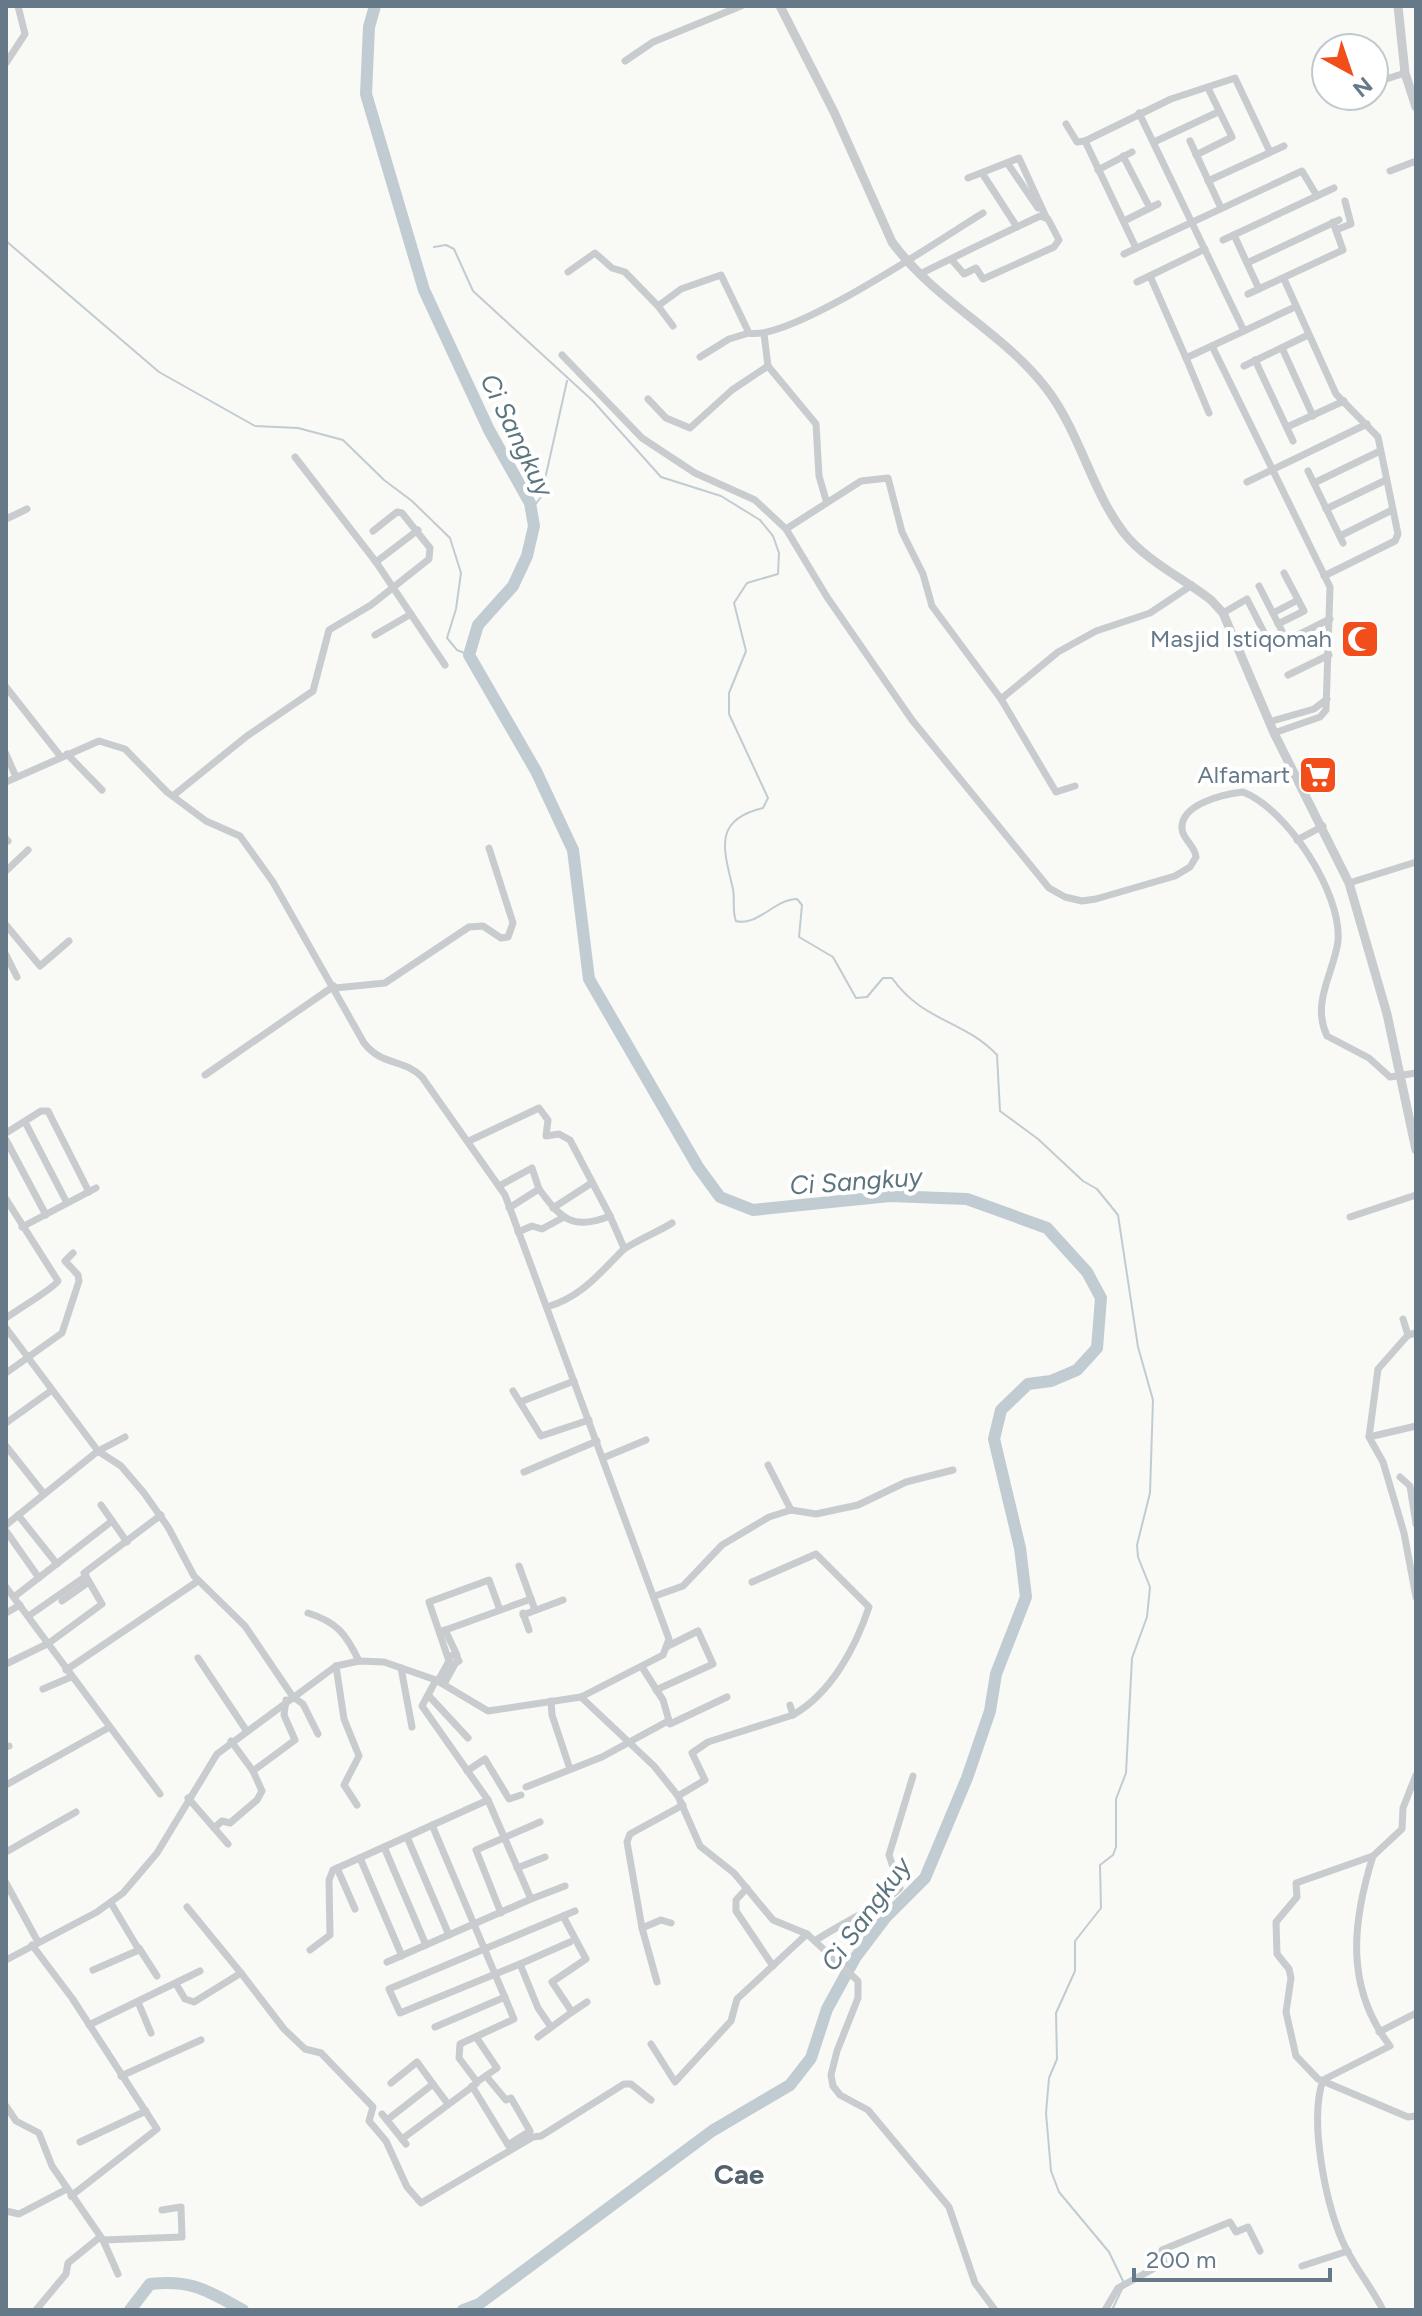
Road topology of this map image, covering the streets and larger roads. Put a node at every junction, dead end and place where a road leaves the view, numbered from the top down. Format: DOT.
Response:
graph roads {
  1 [pos="18,6"];
  2 [pos="741,6"];
  3 [pos="780,6"];
  4 [pos="1398,6"];
  5 [pos="625,61"];
  6 [pos="6,63"];
  7 [pos="1405,73"];
  8 [pos="1390,78"];
  9 [pos="1208,88"];
  10 [pos="1416,107"];
  11 [pos="1218,112"];
  12 [pos="1139,113"];
  13 [pos="1066,124"];
  14 [pos="1085,141"];
  15 [pos="1190,141"];
  16 [pos="1154,142"];
  17 [pos="1284,146"];
  18 [pos="1132,152"];
  19 [pos="1270,152"];
  20 [pos="1196,155"];
  21 [pos="1123,156"];
  22 [pos="1416,161"];
  23 [pos="1008,164"];
  24 [pos="1098,170"];
  25 [pos="1390,171"];
  26 [pos="982,173"];
  27 [pos="968,178"];
  28 [pos="1208,181"];
  29 [pos="1334,188"];
  30 [pos="1317,196"];
  31 [pos="1345,201"];
  32 [pos="1158,204"];
  33 [pos="1150,208"];
  34 [pos="1221,208"];
  35 [pos="983,213"];
  36 [pos="1045,216"];
  37 [pos="1124,221"];
  38 [pos="1192,222"];
  39 [pos="1336,224"];
  40 [pos="1017,227"];
  41 [pos="1234,235"];
  42 [pos="1223,240"];
  43 [pos="1136,248"];
  44 [pos="1205,249"];
  45 [pos="1124,254"];
  46 [pos="951,259"];
  47 [pos="906,260"];
  48 [pos="1247,263"];
  49 [pos="568,272"];
  50 [pos="920,274"];
  51 [pos="1150,276"];
  52 [pos="1284,279"];
  53 [pos="1137,282"];
  54 [pos="1259,289"];
  55 [pos="1248,294"];
  56 [pos="658,306"];
  57 [pos="1295,307"];
  58 [pos="673,326"];
  59 [pos="1244,331"];
  60 [pos="749,333"];
  61 [pos="764,334"];
  62 [pos="1308,335"];
  63 [pos="1212,346"];
  64 [pos="1282,348"];
  65 [pos="562,355"];
  66 [pos="700,357"];
  67 [pos="1186,358"];
  68 [pos="1255,360"];
  69 [pos="768,366"];
  70 [pos="1244,366"];
  71 [pos="648,399"];
  72 [pos="1344,401"];
  73 [pos="1209,413"];
  74 [pos="1313,416"];
  75 [pos="1367,424"];
  76 [pos="1287,427"];
  77 [pos="1293,441"];
  78 [pos="1380,451"];
  79 [pos="295,457"];
  80 [pos="1272,470"];
  81 [pos="1308,471"];
  82 [pos="1386,480"];
  83 [pos="1247,482"];
  84 [pos="1314,483"];
  85 [pos="826,500"];
  86 [pos="27,509"];
  87 [pos="1326,509"];
  88 [pos="1392,510"];
  89 [pos="6,519"];
  90 [pos="786,529"];
  91 [pos="418,530"];
  92 [pos="373,531"];
  93 [pos="376,562"];
  94 [pos="1284,573"];
  95 [pos="1324,576"];
  96 [pos="1192,585"];
  97 [pos="1259,586"];
  98 [pos="394,587"];
  99 [pos="1298,600"];
  100 [pos="1223,613"];
  101 [pos="1273,613"];
  102 [pos="411,614"];
  103 [pos="1330,619"];
  104 [pos="1278,624"];
  105 [pos="375,635"];
  106 [pos="1287,641"];
  107 [pos="1329,655"];
  108 [pos="445,665"];
  109 [pos="1288,675"];
  110 [pos="6,687"];
  111 [pos="1001,699"];
  112 [pos="1327,699"];
  113 [pos="1269,722"];
  114 [pos="1274,733"];
  115 [pos="6,754"];
  116 [pos="64,756"];
  117 [pos="16,777"];
  118 [pos="6,782"];
  119 [pos="1075,786"];
  120 [pos="102,790"];
  121 [pos="174,795"];
  122 [pos="1323,826"];
  123 [pos="1297,840"];
  124 [pos="489,848"];
  125 [pos="28,850"];
  126 [pos="1416,862"];
  127 [pos="6,871"];
  128 [pos="1349,883"];
  129 [pos="6,925"];
  130 [pos="69,941"];
  131 [pos="6,955"];
  132 [pos="17,977"];
  133 [pos="339,986"];
  134 [pos="1416,1073"];
  135 [pos="205,1075"];
  136 [pos="1402,1075"];
  137 [pos="25,1122"];
  138 [pos="6,1133"];
  139 [pos="1415,1134"];
  140 [pos="6,1140"];
  141 [pos="469,1141"];
  142 [pos="1416,1150"];
  143 [pos="590,1184"];
  144 [pos="499,1186"];
  145 [pos="539,1189"];
  146 [pos="1416,1195"];
  147 [pos="6,1199"];
  148 [pos="67,1203"];
  149 [pos="509,1208"];
  150 [pos="553,1208"];
  151 [pos="46,1215"];
  152 [pos="610,1216"];
  153 [pos="564,1217"];
  154 [pos="1350,1217"];
  155 [pos="672,1223"];
  156 [pos="22,1227"];
  157 [pos="518,1232"];
  158 [pos="624,1248"];
  159 [pos="73,1253"];
  160 [pos="547,1307"];
  161 [pos="6,1318"];
  162 [pos="1403,1319"];
  163 [pos="6,1328"];
  164 [pos="1412,1334"];
  165 [pos="27,1357"];
  166 [pos="6,1373"];
  167 [pos="574,1381"];
  168 [pos="52,1390"];
  169 [pos="513,1391"];
  170 [pos="520,1402"];
  171 [pos="589,1420"];
  172 [pos="6,1423"];
  173 [pos="1416,1426"];
  174 [pos="125,1437"];
  175 [pos="1369,1437"];
  176 [pos="646,1440"];
  177 [pos="597,1441"];
  178 [pos="6,1446"];
  179 [pos="98,1451"];
  180 [pos="603,1458"];
  181 [pos="768,1465"];
  182 [pos="953,1470"];
  183 [pos="524,1472"];
  184 [pos="1400,1477"];
  185 [pos="44,1494"];
  186 [pos="101,1505"];
  187 [pos="791,1510"];
  188 [pos="18,1515"];
  189 [pos="161,1515"];
  190 [pos="112,1521"];
  191 [pos="1416,1524"];
  192 [pos="6,1525"];
  193 [pos="6,1531"];
  194 [pos="127,1542"];
  195 [pos="57,1564"];
  196 [pos="519,1566"];
  197 [pos="39,1578"];
  198 [pos="88,1579"];
  199 [pos="198,1581"];
  200 [pos="752,1582"];
  201 [pos="6,1587"];
  202 [pos="108,1589"];
  203 [pos="98,1595"];
  204 [pos="655,1596"];
  205 [pos="14,1597"];
  206 [pos="1416,1597"];
  207 [pos="531,1599"];
  208 [pos="563,1600"];
  209 [pos="62,1601"];
  210 [pos="519,1603"];
  211 [pos="20,1605"];
  212 [pos="500,1610"];
  213 [pos="535,1610"];
  214 [pos="6,1613"];
  215 [pos="308,1613"];
  216 [pos="30,1615"];
  217 [pos="523,1615"];
  218 [pos="529,1630"];
  219 [pos="442,1631"];
  220 [pos="49,1643"];
  221 [pos="668,1646"];
  222 [pos="198,1658"];
  223 [pos="359,1661"];
  224 [pos="6,1664"];
  225 [pos="336,1666"];
  226 [pos="642,1667"];
  227 [pos="401,1668"];
  228 [pos="68,1673"];
  229 [pos="439,1682"];
  230 [pos="43,1689"];
  231 [pos="656,1690"];
  232 [pos="429,1696"];
  233 [pos="581,1697"];
  234 [pos="727,1697"];
  235 [pos="290,1698"];
  236 [pos="551,1701"];
  237 [pos="790,1705"];
  238 [pos="793,1715"];
  239 [pos="668,1721"];
  240 [pos="412,1727"];
  241 [pos="108,1728"];
  242 [pos="246,1730"];
  243 [pos="318,1734"];
  244 [pos="468,1738"];
  245 [pos="231,1741"];
  246 [pos="630,1742"];
  247 [pos="570,1769"];
  248 [pos="253,1771"];
  249 [pos="467,1771"];
  250 [pos="1416,1775"];
  251 [pos="913,1776"];
  252 [pos="6,1785"];
  253 [pos="160,1794"];
  254 [pos="678,1796"];
  255 [pos="188,1798"];
  256 [pos="509,1799"];
  257 [pos="489,1803"];
  258 [pos="357,1805"];
  259 [pos="683,1805"];
  260 [pos="76,1812"];
  261 [pos="540,1822"];
  262 [pos="432,1825"];
  263 [pos="214,1828"];
  264 [pos="407,1837"];
  265 [pos="504,1837"];
  266 [pos="228,1844"];
  267 [pos="384,1847"];
  268 [pos="6,1852"];
  269 [pos="1373,1856"];
  270 [pos="545,1857"];
  271 [pos="360,1858"];
  272 [pos="337,1868"];
  273 [pos="517,1868"];
  274 [pos="6,1883"];
  275 [pos="565,1886"];
  276 [pos="747,1888"];
  277 [pos="531,1899"];
  278 [pos="111,1903"];
  279 [pos="187,1907"];
  280 [pos="355,1909"];
  281 [pos="575,1911"];
  282 [pos="501,1913"];
  283 [pos="563,1916"];
  284 [pos="671,1923"];
  285 [pos="475,1924"];
  286 [pos="642,1928"];
  287 [pos="807,1934"];
  288 [pos="449,1935"];
  289 [pos="815,1941"];
  290 [pos="570,1942"];
  291 [pos="35,1944"];
  292 [pos="426,1945"];
  293 [pos="139,1948"];
  294 [pos="310,1950"];
  295 [pos="486,1951"];
  296 [pos="402,1956"];
  297 [pos="6,1960"];
  298 [pos="387,1962"];
  299 [pos="520,1964"];
  300 [pos="773,1966"];
  301 [pos="93,1970"];
  302 [pos="200,1971"];
  303 [pos="241,1973"];
  304 [pos="494,1974"];
  305 [pos="157,1976"];
  306 [pos="657,1982"];
  307 [pos="176,1984"];
  308 [pos="505,1997"];
  309 [pos="138,2002"];
  310 [pos="587,2002"];
  311 [pos="572,2012"];
  312 [pos="1416,2013"];
  313 [pos="89,2025"];
  314 [pos="435,2027"];
  315 [pos="551,2027"];
  316 [pos="1379,2032"];
  317 [pos="151,2033"];
  318 [pos="476,2037"];
  319 [pos="538,2037"];
  320 [pos="201,2040"];
  321 [pos="651,2044"];
  322 [pos="121,2076"];
  323 [pos="486,2076"];
  324 [pos="1323,2080"];
  325 [pos="391,2083"];
  326 [pos="433,2084"];
  327 [pos="475,2084"];
  328 [pos="651,2100"];
  329 [pos="448,2104"];
  330 [pos="6,2106"];
  331 [pos="146,2111"];
  332 [pos="1416,2116"];
  333 [pos="80,2142"];
  334 [pos="69,2192"];
  335 [pos="162,2210"];
  336 [pos="6,2211"];
  337 [pos="102,2239"];
  338 [pos="1260,2251"];
  339 [pos="1348,2251"];
  340 [pos="1302,2266"];
  341 [pos="118,2274"];
  342 [pos="36,2310"];
  343 [pos="995,2310"];
  344 [pos="1105,2310"];
  345 [pos="1383,2310"];
  1 -- 6 [label="street"];
  2 -- 5 [label="street"];
  3 -- 47 [label="street"];
  4 -- 7 [label="street"];
  7 -- 8 [label="street"];
  7 -- 10 [label="street"];
  9 -- 11 [label="street"];
  9 -- 12 [label="street"];
  9 -- 19 [label="street"];
  11 -- 16 [label="street"];
  11 -- 20 [label="street"];
  12 -- 14 [label="street"];
  12 -- 16 [label="street"];
  13 -- 14 [label="street"];
  14 -- 24 [label="street"];
  15 -- 20 [label="street"];
  16 -- 38 [label="street"];
  17 -- 19 [label="street"];
  18 -- 21 [label="street"];
  19 -- 28 [label="street"];
  20 -- 28 [label="street"];
  21 -- 24 [label="street"];
  21 -- 33 [label="street"];
  22 -- 25 [label="street"];
  23 -- 26 [label="street"];
  23 -- 36 [label="street"];
  23 -- 36 [label="street"];
  24 -- 37 [label="street"];
  26 -- 27 [label="street"];
  26 -- 40 [label="street"];
  28 -- 34 [label="street"];
  29 -- 30 [label="street"];
  30 -- 34 [label="street"];
  30 -- 41 [label="street"];
  31 -- 39 [label="street"];
  32 -- 33 [label="street"];
  33 -- 37 [label="street"];
  34 -- 38 [label="street"];
  35 -- 47 [label="street"];
  36 -- 40 [label="street"];
  36 -- 46 [label="street"];
  37 -- 43 [label="street"];
  38 -- 43 [label="street"];
  38 -- 44 [label="street"];
  39 -- 48 [label="street"];
  39 -- 52 [label="street"];
  40 -- 46 [label="street"];
  41 -- 42 [label="street"];
  41 -- 48 [label="street"];
  43 -- 45 [label="street"];
  44 -- 51 [label="street"];
  44 -- 59 [label="street"];
  46 -- 50 [label="street"];
  47 -- 50 [label="street"];
  47 -- 61 [label="street"];
  48 -- 54 [label="street"];
  49 -- 56 [label="street"];
  50 -- 96 [label="street"];
  51 -- 53 [label="street"];
  51 -- 67 [label="street"];
  52 -- 54 [label="street"];
  52 -- 57 [label="street"];
  54 -- 55 [label="street"];
  56 -- 58 [label="street"];
  56 -- 60 [label="street"];
  57 -- 59 [label="street"];
  57 -- 62 [label="street"];
  59 -- 63 [label="street"];
  60 -- 61 [label="street"];
  60 -- 66 [label="street"];
  61 -- 69 [label="street"];
  62 -- 64 [label="street"];
  62 -- 72 [label="street"];
  63 -- 67 [label="street"];
  63 -- 80 [label="street"];
  64 -- 68 [label="street"];
  64 -- 74 [label="street"];
  65 -- 90 [label="street"];
  67 -- 73 [label="street"];
  68 -- 70 [label="street"];
  68 -- 76 [label="street"];
  69 -- 71 [label="street"];
  69 -- 85 [label="street"];
  72 -- 74 [label="street"];
  72 -- 75 [label="street"];
  74 -- 76 [label="street"];
  75 -- 78 [label="street"];
  75 -- 80 [label="street"];
  76 -- 77 [label="street"];
  78 -- 82 [label="street"];
  78 -- 84 [label="street"];
  79 -- 93 [label="street"];
  80 -- 83 [label="street"];
  80 -- 95 [label="street"];
  81 -- 84 [label="street"];
  82 -- 87 [label="street"];
  82 -- 88 [label="street"];
  84 -- 87 [label="street"];
  85 -- 90 [label="street"];
  85 -- 111 [label="street"];
  86 -- 89 [label="street"];
  87 -- 88 [label="street"];
  88 -- 95 [label="street"];
  90 -- 123 [label="street"];
  91 -- 92 [label="street"];
  91 -- 93 [label="street"];
  91 -- 98 [label="street"];
  93 -- 98 [label="street"];
  94 -- 99 [label="street"];
  95 -- 103 [label="street"];
  96 -- 100 [label="street"];
  96 -- 111 [label="street"];
  97 -- 101 [label="street"];
  98 -- 102 [label="street"];
  98 -- 121 [label="street"];
  99 -- 101 [label="street"];
  99 -- 104 [label="street"];
  100 -- 106 [label="street"];
  100 -- 113 [label="street"];
  101 -- 104 [label="street"];
  102 -- 105 [label="street"];
  102 -- 108 [label="street"];
  103 -- 106 [label="street"];
  103 -- 107 [label="street"];
  104 -- 106 [label="street"];
  107 -- 109 [label="street"];
  107 -- 112 [label="street"];
  110 -- 116 [label="street"];
  111 -- 119 [label="street"];
  112 -- 113 [label="street"];
  112 -- 114 [label="street"];
  113 -- 114 [label="street"];
  114 -- 122 [label="street"];
  115 -- 117 [label="street"];
  116 -- 117 [label="street"];
  116 -- 120 [label="street"];
  116 -- 121 [label="street"];
  117 -- 118 [label="street"];
  121 -- 133 [label="street"];
  122 -- 123 [label="street"];
  122 -- 128 [label="street"];
  123 -- 136 [label="street"];
  124 -- 133 [label="street"];
  125 -- 127 [label="street"];
  126 -- 128 [label="street"];
  128 -- 136 [label="street"];
  129 -- 130 [label="street"];
  131 -- 132 [label="street"];
  133 -- 135 [label="street"];
  133 -- 141 [label="street"];
  134 -- 136 [label="street"];
  136 -- 139 [label="street"];
  137 -- 138 [label="street"];
  137 -- 148 [label="street"];
  137 -- 148 [label="street"];
  139 -- 142 [label="street"];
  140 -- 151 [label="street"];
  141 -- 143 [label="street"];
  141 -- 144 [label="street"];
  143 -- 150 [label="street"];
  143 -- 152 [label="street"];
  144 -- 145 [label="street"];
  144 -- 149 [label="street"];
  145 -- 149 [label="street"];
  145 -- 150 [label="street"];
  146 -- 154 [label="street"];
  147 -- 156 [label="street"];
  148 -- 151 [label="street"];
  149 -- 157 [label="street"];
  150 -- 153 [label="street"];
  151 -- 156 [label="street"];
  152 -- 153 [label="street"];
  152 -- 158 [label="street"];
  153 -- 157 [label="street"];
  155 -- 158 [label="street"];
  156 -- 161 [label="street"];
  157 -- 160 [label="street"];
  158 -- 160 [label="street"];
  159 -- 165 [label="street"];
  160 -- 167 [label="street"];
  162 -- 164 [label="street"];
  163 -- 165 [label="street"];
  164 -- 175 [label="street"];
  165 -- 166 [label="street"];
  165 -- 168 [label="street"];
  167 -- 170 [label="street"];
  167 -- 171 [label="street"];
  168 -- 172 [label="street"];
  168 -- 179 [label="street"];
  169 -- 170 [label="street"];
  170 -- 171 [label="street"];
  171 -- 177 [label="street"];
  173 -- 175 [label="street"];
  174 -- 179 [label="street"];
  175 -- 206 [label="street"];
  176 -- 180 [label="street"];
  177 -- 180 [label="street"];
  177 -- 183 [label="street"];
  178 -- 185 [label="street"];
  179 -- 185 [label="street"];
  179 -- 189 [label="street"];
  180 -- 204 [label="street"];
  181 -- 187 [label="street"];
  182 -- 187 [label="street"];
  184 -- 191 [label="street"];
  185 -- 188 [label="street"];
  186 -- 190 [label="street"];
  187 -- 204 [label="street"];
  188 -- 192 [label="street"];
  188 -- 195 [label="street"];
  189 -- 194 [label="street"];
  189 -- 199 [label="street"];
  190 -- 194 [label="street"];
  190 -- 195 [label="street"];
  193 -- 197 [label="street"];
  194 -- 198 [label="street"];
  195 -- 197 [label="street"];
  196 -- 207 [label="street"];
  197 -- 205 [label="street"];
  198 -- 203 [label="street"];
  198 -- 209 [label="street"];
  198 -- 216 [label="street"];
  199 -- 228 [label="street"];
  199 -- 235 [label="street"];
  200 -- 238 [label="street"];
  201 -- 205 [label="street"];
  202 -- 203 [label="street"];
  203 -- 220 [label="street"];
  204 -- 221 [label="street"];
  205 -- 211 [label="street"];
  207 -- 210 [label="street"];
  207 -- 213 [label="street"];
  208 -- 213 [label="street"];
  210 -- 212 [label="street"];
  210 -- 217 [label="street"];
  211 -- 214 [label="street"];
  211 -- 216 [label="street"];
  212 -- 219 [label="street"];
  212 -- 219 [label="street"];
  213 -- 217 [label="street"];
  215 -- 223 [label="street"];
  216 -- 220 [label="street"];
  217 -- 218 [label="street"];
  219 -- 229 [label="street"];
  220 -- 224 [label="street"];
  220 -- 228 [label="street"];
  221 -- 226 [label="street"];
  221 -- 231 [label="street"];
  222 -- 242 [label="street"];
  223 -- 225 [label="street"];
  223 -- 227 [label="street"];
  225 -- 235 [label="street"];
  225 -- 258 [label="street"];
  226 -- 231 [label="street"];
  226 -- 233 [label="street"];
  227 -- 229 [label="street"];
  227 -- 240 [label="street"];
  228 -- 230 [label="street"];
  228 -- 241 [label="street"];
  229 -- 232 [label="street"];
  229 -- 236 [label="street"];
  231 -- 239 [label="street"];
  232 -- 244 [label="street"];
  232 -- 249 [label="street"];
  233 -- 236 [label="street"];
  233 -- 246 [label="street"];
  234 -- 239 [label="street"];
  235 -- 242 [label="street"];
  235 -- 243 [label="street"];
  235 -- 248 [label="street"];
  236 -- 247 [label="street"];
  237 -- 238 [label="street"];
  238 -- 254 [label="street"];
  239 -- 246 [label="street"];
  241 -- 252 [label="street"];
  241 -- 253 [label="street"];
  242 -- 245 [label="street"];
  245 -- 248 [label="street"];
  245 -- 255 [label="street"];
  246 -- 247 [label="street"];
  246 -- 254 [label="street"];
  247 -- 256 [label="street"];
  248 -- 263 [label="street"];
  249 -- 256 [label="street"];
  249 -- 257 [label="street"];
  250 -- 269 [label="street"];
  251 -- 289 [label="street"];
  254 -- 259 [label="street"];
  255 -- 263 [label="street"];
  255 -- 278 [label="street"];
  256 -- 257 [label="street"];
  257 -- 262 [label="street"];
  257 -- 265 [label="street"];
  259 -- 276 [label="street"];
  259 -- 286 [label="street"];
  260 -- 268 [label="street"];
  261 -- 265 [label="street"];
  262 -- 264 [label="street"];
  262 -- 285 [label="street"];
  263 -- 266 [label="street"];
  264 -- 267 [label="street"];
  264 -- 288 [label="street"];
  265 -- 273 [label="street"];
  265 -- 282 [label="street"];
  267 -- 271 [label="street"];
  267 -- 292 [label="street"];
  269 -- 316 [label="street"];
  269 -- 324 [label="street"];
  270 -- 273 [label="street"];
  271 -- 272 [label="street"];
  271 -- 296 [label="street"];
  272 -- 280 [label="street"];
  272 -- 294 [label="street"];
  273 -- 277 [label="street"];
  274 -- 291 [label="street"];
  275 -- 277 [label="street"];
  276 -- 287 [label="street"];
  276 -- 300 [label="street"];
  277 -- 282 [label="street"];
  278 -- 291 [label="street"];
  278 -- 293 [label="street"];
  279 -- 303 [label="street"];
  281 -- 283 [label="street"];
  282 -- 285 [label="street"];
  283 -- 295 [label="street"];
  283 -- 311 [label="street"];
  284 -- 286 [label="street"];
  285 -- 288 [label="street"];
  285 -- 295 [label="street"];
  286 -- 306 [label="street"];
  287 -- 289 [label="street"];
  287 -- 300 [label="street"];
  288 -- 292 [label="street"];
  289 -- 343 [label="street"];
  290 -- 299 [label="street"];
  291 -- 297 [label="street"];
  291 -- 313 [label="street"];
  292 -- 296 [label="street"];
  293 -- 301 [label="street"];
  293 -- 305 [label="street"];
  295 -- 304 [label="street"];
  295 -- 304 [label="street"];
  296 -- 298 [label="street"];
  299 -- 304 [label="street"];
  299 -- 315 [label="street"];
  300 -- 321 [label="street"];
  302 -- 307 [label="street"];
  303 -- 307 [label="street"];
  303 -- 328 [label="street"];
  304 -- 308 [label="street"];
  307 -- 309 [label="street"];
  308 -- 314 [label="street"];
  308 -- 318 [label="street"];
  309 -- 313 [label="street"];
  309 -- 317 [label="street"];
  310 -- 311 [label="street"];
  311 -- 315 [label="street"];
  312 -- 316 [label="street"];
  313 -- 322 [label="street"];
  315 -- 319 [label="street"];
  316 -- 324 [label="street"];
  318 -- 323 [label="street"];
  318 -- 327 [label="street"];
  320 -- 322 [label="street"];
  322 -- 331 [label="street"];
  323 -- 327 [label="street"];
  323 -- 327 [label="street"];
  324 -- 332 [label="street"];
  324 -- 339 [label="street"];
  325 -- 326 [label="street"];
  326 -- 329 [label="street"];
  326 -- 329 [label="street"];
  327 -- 329 [label="street"];
  330 -- 334 [label="street"];
  331 -- 333 [label="street"];
  331 -- 334 [label="street"];
  334 -- 336 [label="street"];
  334 -- 337 [label="street"];
  335 -- 337 [label="street"];
  337 -- 341 [label="street"];
  337 -- 342 [label="street"];
  338 -- 344 [label="street"];
  339 -- 340 [label="street"];
  339 -- 345 [label="street"];
}
